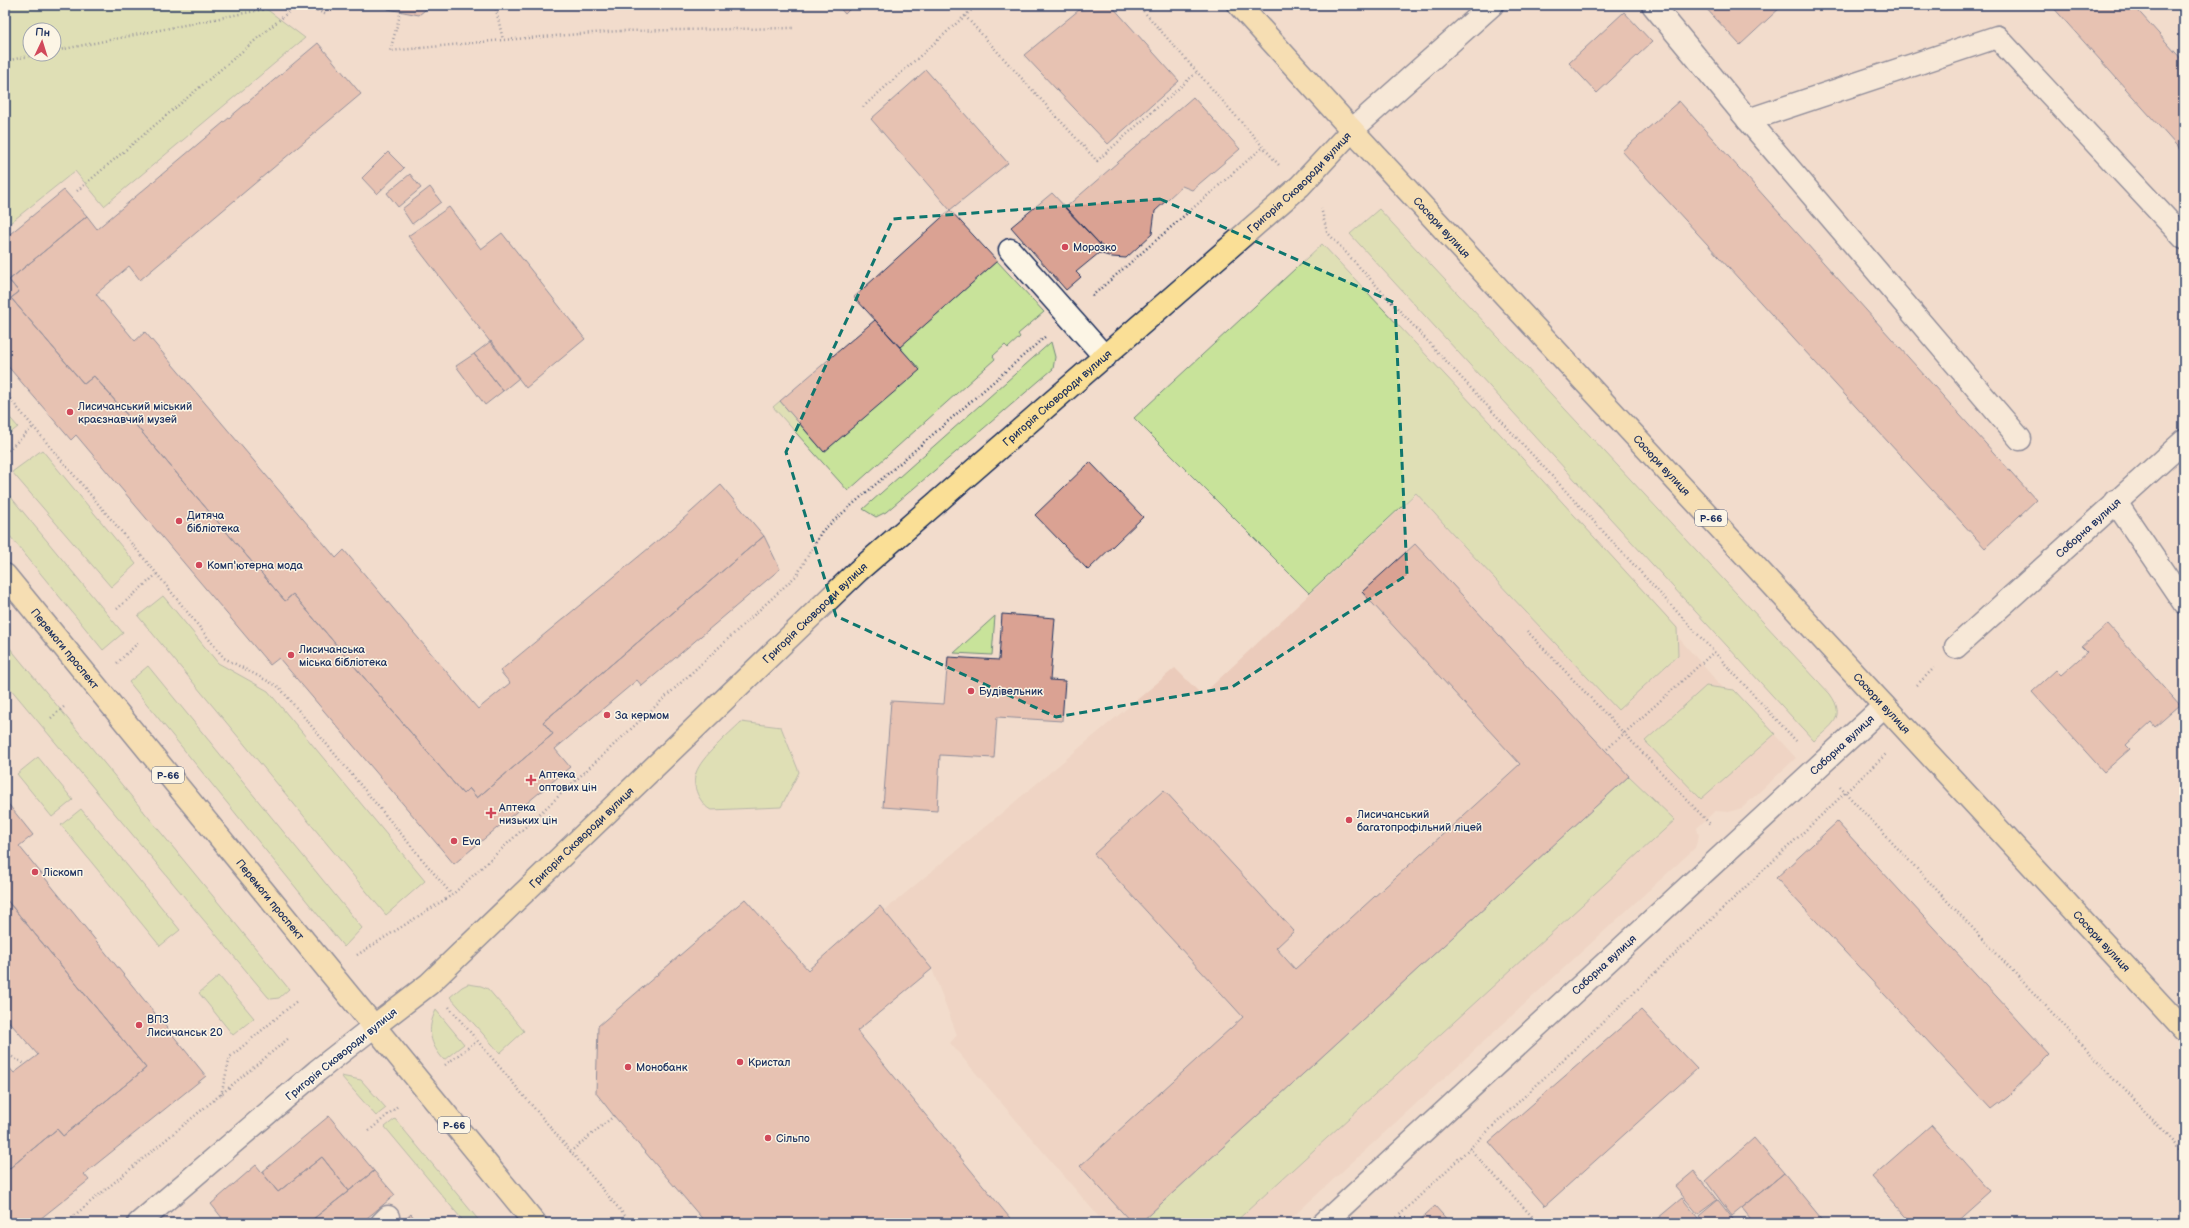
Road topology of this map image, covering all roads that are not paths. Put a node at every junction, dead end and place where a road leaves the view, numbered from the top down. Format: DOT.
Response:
graph roads {
  1 [pos="1239,5"];
  2 [pos="1492,5"];
  3 [pos="1653,5"];
  4 [pos="1748,120"];
  5 [pos="1352,130"];
  6 [pos="2184,238"];
  7 [pos="1010,250"];
  8 [pos="1105,357"];
  9 [pos="2020,439"];
  10 [pos="2184,441"];
  11 [pos="2115,501"];
  12 [pos="5,575"];
  13 [pos="2184,603"];
  14 [pos="1956,647"];
  15 [pos="1884,706"];
  16 [pos="373,1027"];
  17 [pos="2184,1030"];
  18 [pos="139,1223"];
  19 [pos="535,1223"];
  20 [pos="1324,1223"];
  1 -- 5 [label="main road, Сосюри вулиця / Р-66"];
  2 -- 5 [label="street, Григорія Сковороди вулиця"];
  3 -- 4 [label="street"];
  4 -- 6 [label="street"];
  4 -- 9 [label="street"];
  5 -- 8 [label="main road, Григорія Сковороди вулиця"];
  5 -- 15 [label="main road, Сосюри вулиця / Р-66"];
  7 -- 8 [label="street"];
  8 -- 16 [label="main road, Григорія Сковороди вулиця"];
  10 -- 11 [label="street, Соборна вулиця"];
  11 -- 13 [label="street"];
  11 -- 14 [label="street, Соборна вулиця"];
  12 -- 16 [label="main road, Перемоги проспект / Р-66"];
  15 -- 17 [label="main road, Сосюри вулиця / Р-66"];
  15 -- 20 [label="street, Соборна вулиця"];
  16 -- 18 [label="street, Григорія Сковороди вулиця"];
  16 -- 19 [label="main road, Перемоги проспект / Р-66"];
}
